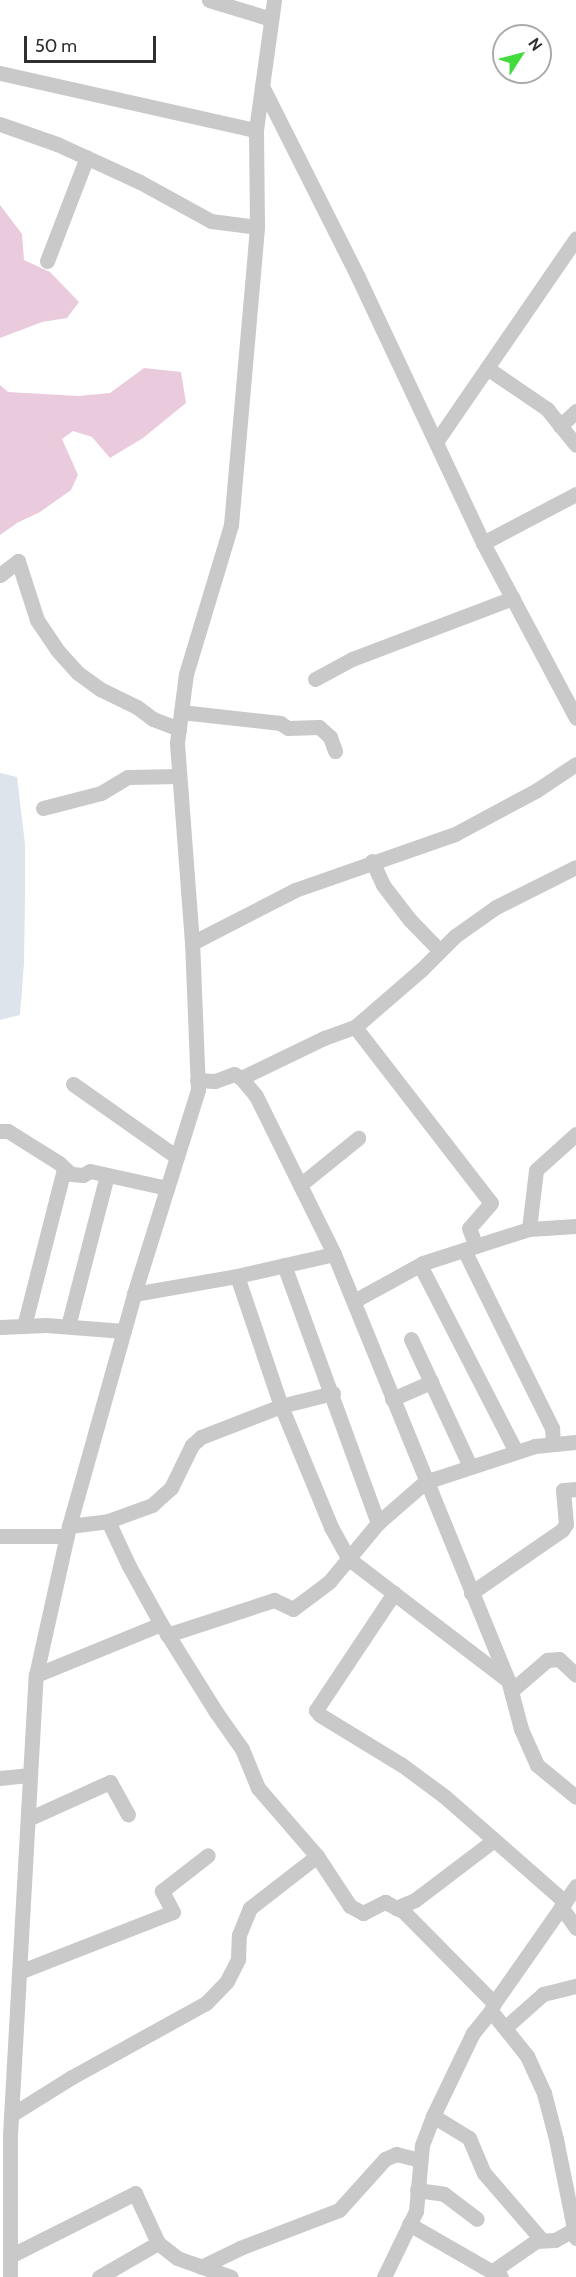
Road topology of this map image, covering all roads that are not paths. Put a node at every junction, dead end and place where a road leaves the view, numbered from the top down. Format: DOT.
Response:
graph roads {
  1 [pos="209,0"];
  2 [pos="274,0"];
  3 [pos="271,19"];
  4 [pos="0,73"];
  5 [pos="262,86"];
  6 [pos="2,129"];
  7 [pos="256,130"];
  8 [pos="87,157"];
  9 [pos="257,227"];
  10 [pos="576,238"];
  11 [pos="47,261"];
  12 [pos="487,368"];
  13 [pos="576,411"];
  14 [pos="560,426"];
  15 [pos="435,442"];
  16 [pos="576,445"];
  17 [pos="576,494"];
  18 [pos="483,543"];
  19 [pos="0,574"];
  20 [pos="513,598"];
  21 [pos="315,678"];
  22 [pos="571,695"];
  23 [pos="181,712"];
  24 [pos="576,718"];
  25 [pos="179,729"];
  26 [pos="335,752"];
  27 [pos="576,764"];
  28 [pos="179,776"];
  29 [pos="43,808"];
  30 [pos="372,861"];
  31 [pos="576,867"];
  32 [pos="192,943"];
  33 [pos="440,951"];
  34 [pos="355,1027"];
  35 [pos="241,1078"];
  36 [pos="197,1080"];
  37 [pos="73,1084"];
  38 [pos="0,1131"];
  39 [pos="576,1134"];
  40 [pos="358,1138"];
  41 [pos="177,1157"];
  42 [pos="64,1169"];
  43 [pos="107,1175"];
  44 [pos="300,1185"];
  45 [pos="167,1188"];
  46 [pos="576,1226"];
  47 [pos="529,1229"];
  48 [pos="470,1248"];
  49 [pos="334,1254"];
  50 [pos="284,1265"];
  51 [pos="420,1265"];
  52 [pos="237,1276"];
  53 [pos="134,1294"];
  54 [pos="354,1301"];
  55 [pos="24,1326"];
  56 [pos="68,1326"];
  57 [pos="0,1327"];
  58 [pos="124,1331"];
  59 [pos="411,1339"];
  60 [pos="431,1382"];
  61 [pos="333,1393"];
  62 [pos="392,1399"];
  63 [pos="281,1406"];
  64 [pos="576,1442"];
  65 [pos="553,1444"];
  66 [pos="516,1452"];
  67 [pos="470,1466"];
  68 [pos="425,1482"];
  69 [pos="576,1488"];
  70 [pos="108,1521"];
  71 [pos="378,1523"];
  72 [pos="68,1531"];
  73 [pos="0,1536"];
  74 [pos="349,1559"];
  75 [pos="394,1593"];
  76 [pos="471,1593"];
  77 [pos="164,1629"];
  78 [pos="36,1675"];
  79 [pos="576,1675"];
  80 [pos="509,1686"];
  81 [pos="30,1775"];
  82 [pos="0,1778"];
  83 [pos="576,1797"];
  84 [pos="128,1814"];
  85 [pos="28,1819"];
  86 [pos="494,1840"];
  87 [pos="208,1856"];
  88 [pos="316,1856"];
  89 [pos="576,1886"];
  90 [pos="563,1905"];
  91 [pos="396,1908"];
  92 [pos="576,1928"];
  93 [pos="19,1972"];
  94 [pos="576,1986"];
  95 [pos="493,2007"];
  96 [pos="506,2026"];
  97 [pos="11,2115"];
  98 [pos="433,2116"];
  99 [pos="5,2136"];
  100 [pos="420,2160"];
  101 [pos="417,2190"];
  102 [pos="477,2219"];
  103 [pos="409,2224"];
  104 [pos="574,2234"];
  105 [pos="541,2239"];
  106 [pos="158,2243"];
  107 [pos="10,2258"];
  108 [pos="201,2267"];
  109 [pos="497,2274"];
  110 [pos="10,2277"];
  111 [pos="20,2277"];
  112 [pos="99,2277"];
  113 [pos="231,2277"];
  114 [pos="384,2277"];
  1 -- 3 [label="street"];
  2 -- 3 [label="street"];
  3 -- 5 [label="street"];
  4 -- 7 [label="street"];
  5 -- 7 [label="street"];
  5 -- 15 [label="street"];
  6 -- 8 [label="street"];
  7 -- 9 [label="street"];
  8 -- 9 [label="street"];
  8 -- 11 [label="street"];
  9 -- 23 [label="street"];
  10 -- 12 [label="street"];
  12 -- 14 [label="street"];
  12 -- 15 [label="street"];
  13 -- 14 [label="street"];
  14 -- 16 [label="street"];
  15 -- 18 [label="street"];
  17 -- 18 [label="street"];
  18 -- 20 [label="street"];
  19 -- 25 [label="street"];
  20 -- 21 [label="street"];
  20 -- 22 [label="street"];
  22 -- 24 [label="street"];
  23 -- 25 [label="street"];
  23 -- 26 [label="street"];
  25 -- 28 [label="street"];
  27 -- 30 [label="street"];
  28 -- 29 [label="street"];
  28 -- 32 [label="street"];
  30 -- 32 [label="street"];
  30 -- 33 [label="street"];
  31 -- 33 [label="street"];
  32 -- 36 [label="street"];
  33 -- 34 [label="street"];
  34 -- 35 [label="street"];
  34 -- 48 [label="street"];
  35 -- 36 [label="street"];
  35 -- 44 [label="street"];
  36 -- 41 [label="street"];
  37 -- 41 [label="street"];
  38 -- 42 [label="street"];
  39 -- 47 [label="street"];
  40 -- 44 [label="street"];
  41 -- 45 [label="street"];
  42 -- 43 [label="street"];
  42 -- 55 [label="street"];
  43 -- 45 [label="street"];
  43 -- 56 [label="street"];
  44 -- 49 [label="street"];
  45 -- 53 [label="street"];
  46 -- 47 [label="street"];
  47 -- 48 [label="street"];
  48 -- 51 [label="street"];
  48 -- 65 [label="street"];
  49 -- 50 [label="street"];
  49 -- 54 [label="street"];
  50 -- 52 [label="street"];
  50 -- 61 [label="street"];
  51 -- 54 [label="street"];
  51 -- 66 [label="street"];
  52 -- 53 [label="street"];
  52 -- 63 [label="street"];
  53 -- 58 [label="street"];
  54 -- 62 [label="street"];
  55 -- 56 [label="street"];
  55 -- 57 [label="street"];
  56 -- 58 [label="street"];
  58 -- 72 [label="street"];
  59 -- 60 [label="street"];
  60 -- 62 [label="street"];
  60 -- 67 [label="street"];
  61 -- 63 [label="street"];
  61 -- 71 [label="street"];
  62 -- 68 [label="street"];
  63 -- 70 [label="street"];
  63 -- 74 [label="street"];
  64 -- 65 [label="street"];
  65 -- 66 [label="street"];
  66 -- 67 [label="street"];
  67 -- 68 [label="street"];
  68 -- 71 [label="street"];
  68 -- 76 [label="street"];
  69 -- 76 [label="street"];
  70 -- 72 [label="street"];
  70 -- 77 [label="street"];
  71 -- 74 [label="street"];
  72 -- 73 [label="street"];
  72 -- 78 [label="street"];
  74 -- 75 [label="street"];
  74 -- 77 [label="street"];
  75 -- 80 [label="street"];
  75 -- 86 [label="street"];
  76 -- 80 [label="street"];
  77 -- 78 [label="street"];
  77 -- 88 [label="street"];
  78 -- 81 [label="street"];
  79 -- 80 [label="street"];
  80 -- 83 [label="street"];
  81 -- 82 [label="street"];
  81 -- 85 [label="street"];
  84 -- 85 [label="street"];
  85 -- 93 [label="street"];
  86 -- 90 [label="street"];
  86 -- 91 [label="street"];
  87 -- 93 [label="street"];
  88 -- 91 [label="street"];
  88 -- 97 [label="street"];
  89 -- 90 [label="street"];
  90 -- 92 [label="street"];
  90 -- 95 [label="street"];
  91 -- 95 [label="street"];
  93 -- 97 [label="street"];
  94 -- 96 [label="street"];
  95 -- 96 [label="street"];
  95 -- 98 [label="street"];
  96 -- 104 [label="street"];
  97 -- 99 [label="street"];
  98 -- 100 [label="street"];
  98 -- 105 [label="street"];
  99 -- 107 [label="street"];
  100 -- 101 [label="street"];
  100 -- 108 [label="street"];
  101 -- 102 [label="street"];
  101 -- 103 [label="street"];
  103 -- 109 [label="street"];
  103 -- 114 [label="street"];
  104 -- 105 [label="street"];
  105 -- 109 [label="street"];
  106 -- 107 [label="street"];
  106 -- 108 [label="street"];
  106 -- 112 [label="street"];
  107 -- 110 [label="street"];
  107 -- 111 [label="street"];
  108 -- 113 [label="street"];
}
